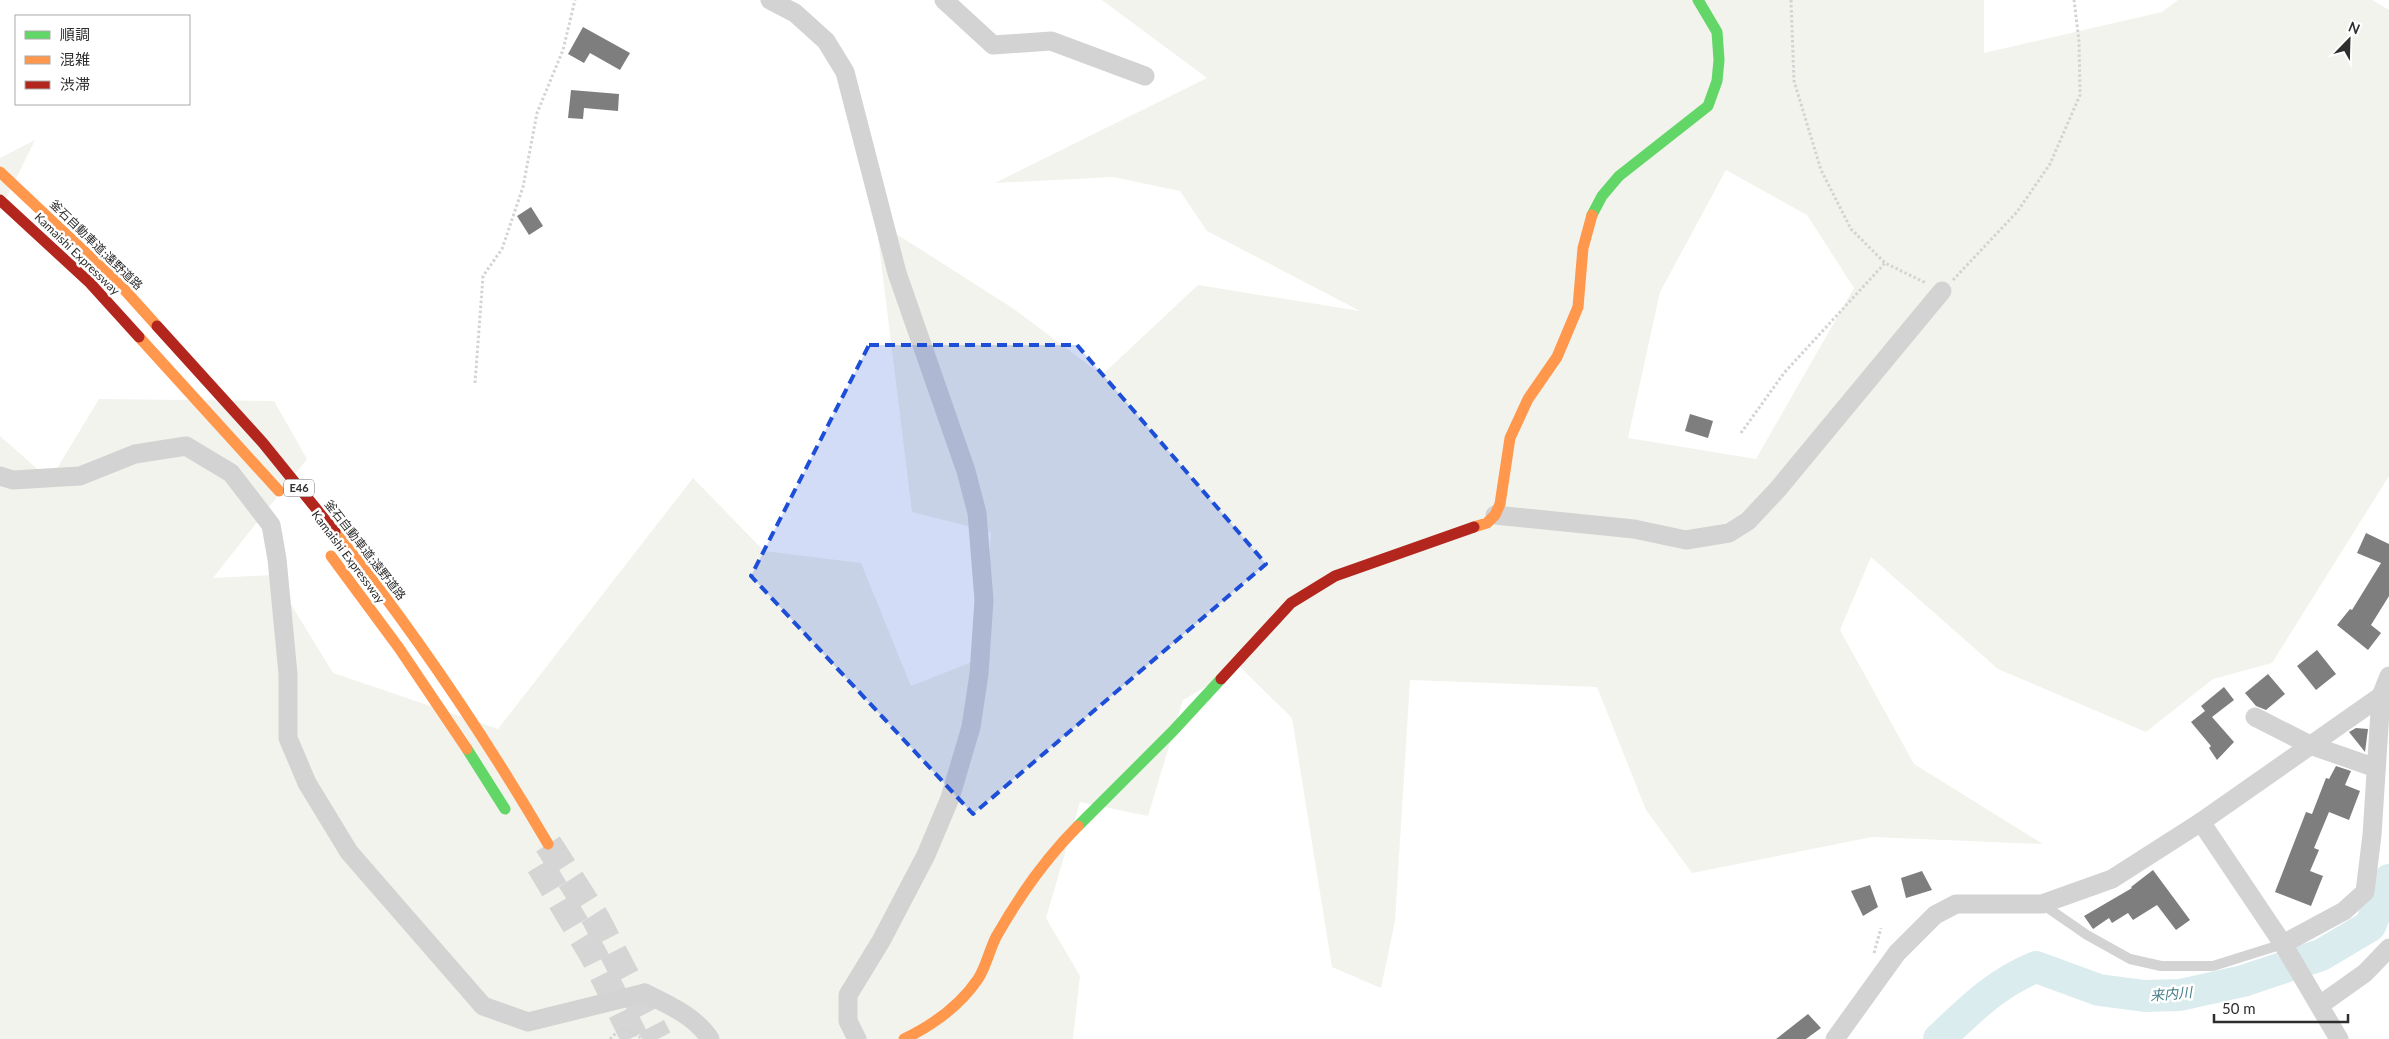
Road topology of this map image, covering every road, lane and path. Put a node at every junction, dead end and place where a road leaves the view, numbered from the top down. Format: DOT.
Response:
graph roads {
  1 [pos="575,0"];
  2 [pos="770,0"];
  3 [pos="944,0"];
  4 [pos="1698,0"];
  5 [pos="1792,0"];
  6 [pos="2074,0"];
  7 [pos="1145,76"];
  8 [pos="0,172"];
  9 [pos="0,200"];
  10 [pos="1885,263"];
  11 [pos="1942,291"];
  12 [pos="475,383"];
  13 [pos="1740,433"];
  14 [pos="0,476"];
  15 [pos="285,498"];
  16 [pos="1495,515"];
  17 [pos="326,550"];
  18 [pos="2389,676"];
  19 [pos="2381,696"];
  20 [pos="2255,717"];
  21 [pos="2310,745"];
  22 [pos="2376,768"];
  23 [pos="513,821"];
  24 [pos="2201,822"];
  25 [pos="548,844"];
  26 [pos="2042,904"];
  27 [pos="2283,944"];
  28 [pos="2389,948"];
  29 [pos="2320,1005"];
  30 [pos="2336,1037"];
  31 [pos="610,1039"];
  32 [pos="644,1039"];
  33 [pos="710,1039"];
  34 [pos="857,1039"];
  35 [pos="904,1039"];
  36 [pos="1835,1039"];
  1 -- 12 [label="path"];
  2 -- 34 [label="street"];
  3 -- 7 [label="street"];
  4 -- 16 [label="main road"];
  5 -- 10 [label="path"];
  6 -- 11 [label="path"];
  8 -- 25 [label="main road, 釜石自動車道;遠野道路 / E46"];
  9 -- 15 [label="main road, Kamaishi Expressway / E46"];
  10 -- 11 [label="path"];
  10 -- 13 [label="path"];
  11 -- 16 [label="street"];
  14 -- 33 [label="street"];
  16 -- 35 [label="main road"];
  17 -- 23 [label="main road, Kamaishi Expressway"];
  18 -- 19 [label="street"];
  19 -- 21 [label="street"];
  19 -- 22 [label="street"];
  20 -- 21 [label="street"];
  21 -- 22 [label="street"];
  21 -- 24 [label="street"];
  22 -- 27 [label="street"];
  24 -- 26 [label="street"];
  24 -- 27 [label="street"];
  26 -- 27 [label="lane"];
  26 -- 36 [label="street"];
  27 -- 29 [label="street"];
  28 -- 29 [label="street"];
  29 -- 30 [label="street"];
  31 -- 32 [label="path"];
}
